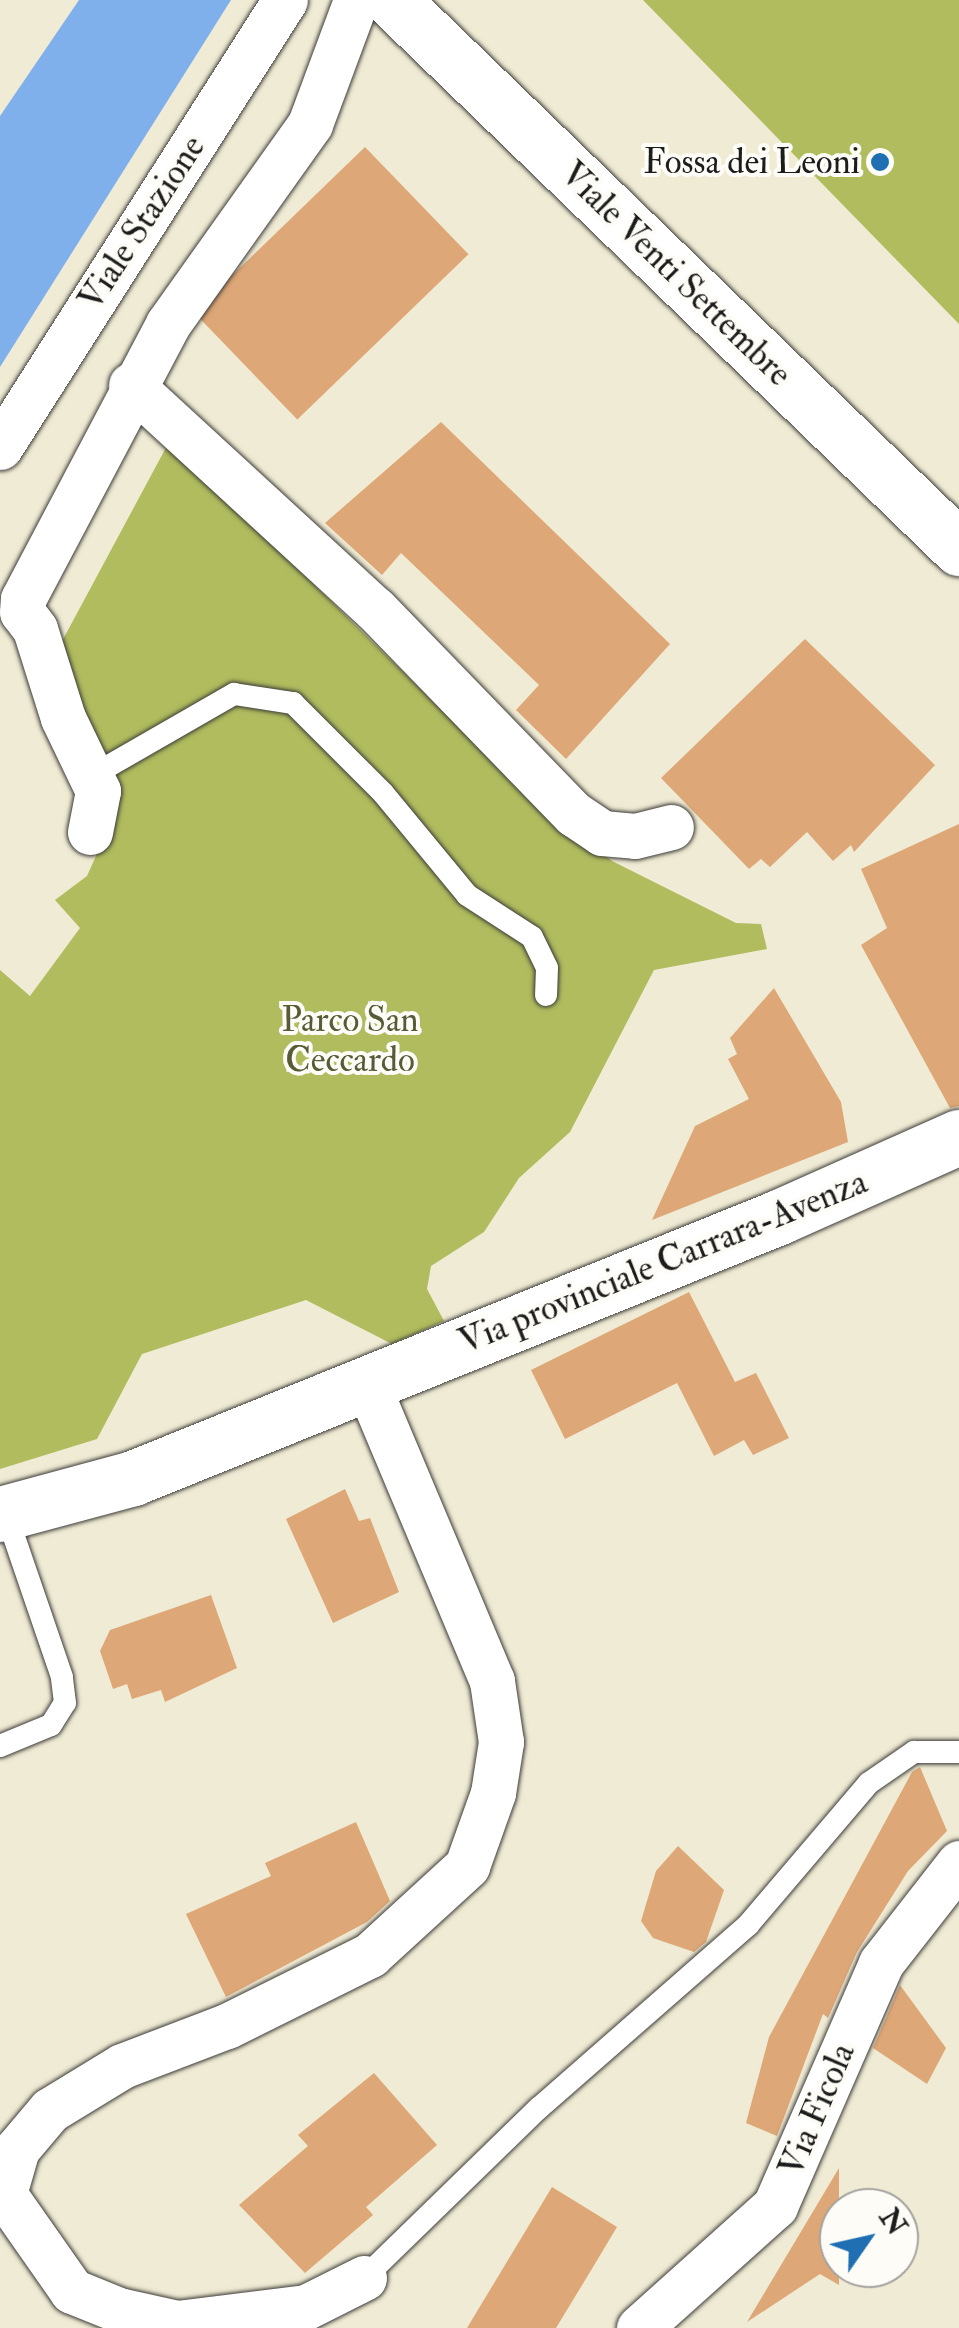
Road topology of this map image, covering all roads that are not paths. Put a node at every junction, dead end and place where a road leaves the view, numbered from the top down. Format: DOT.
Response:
graph roads {
  1 [pos="285,0"];
  2 [pos="356,0"];
  3 [pos="392,0"];
  4 [pos="131,386"];
  5 [pos="0,446"];
  6 [pos="959,548"];
  7 [pos="93,775"];
  8 [pos="671,827"];
  9 [pos="90,832"];
  10 [pos="546,995"];
  11 [pos="959,1138"];
  12 [pos="367,1384"];
  13 [pos="3,1514"];
  14 [pos="0,1746"];
  15 [pos="959,1752"];
  16 [pos="959,1863"];
  17 [pos="364,2278"];
  18 [pos="638,2328"];
  1 -- 5 [label="street, Viale Stazione"];
  2 -- 4 [label="street"];
  3 -- 6 [label="main road, Viale Venti Settembre"];
  4 -- 7 [label="street"];
  4 -- 8 [label="street"];
  7 -- 9 [label="street"];
  7 -- 10 [label="lane"];
  11 -- 12 [label="main road, Via provinciale Carrara-Avenza"];
  12 -- 13 [label="main road, Via provinciale Carrara-Avenza"];
  12 -- 17 [label="street"];
  13 -- 14 [label="lane"];
  15 -- 17 [label="lane"];
  16 -- 18 [label="street, Via Ficola"];
}
